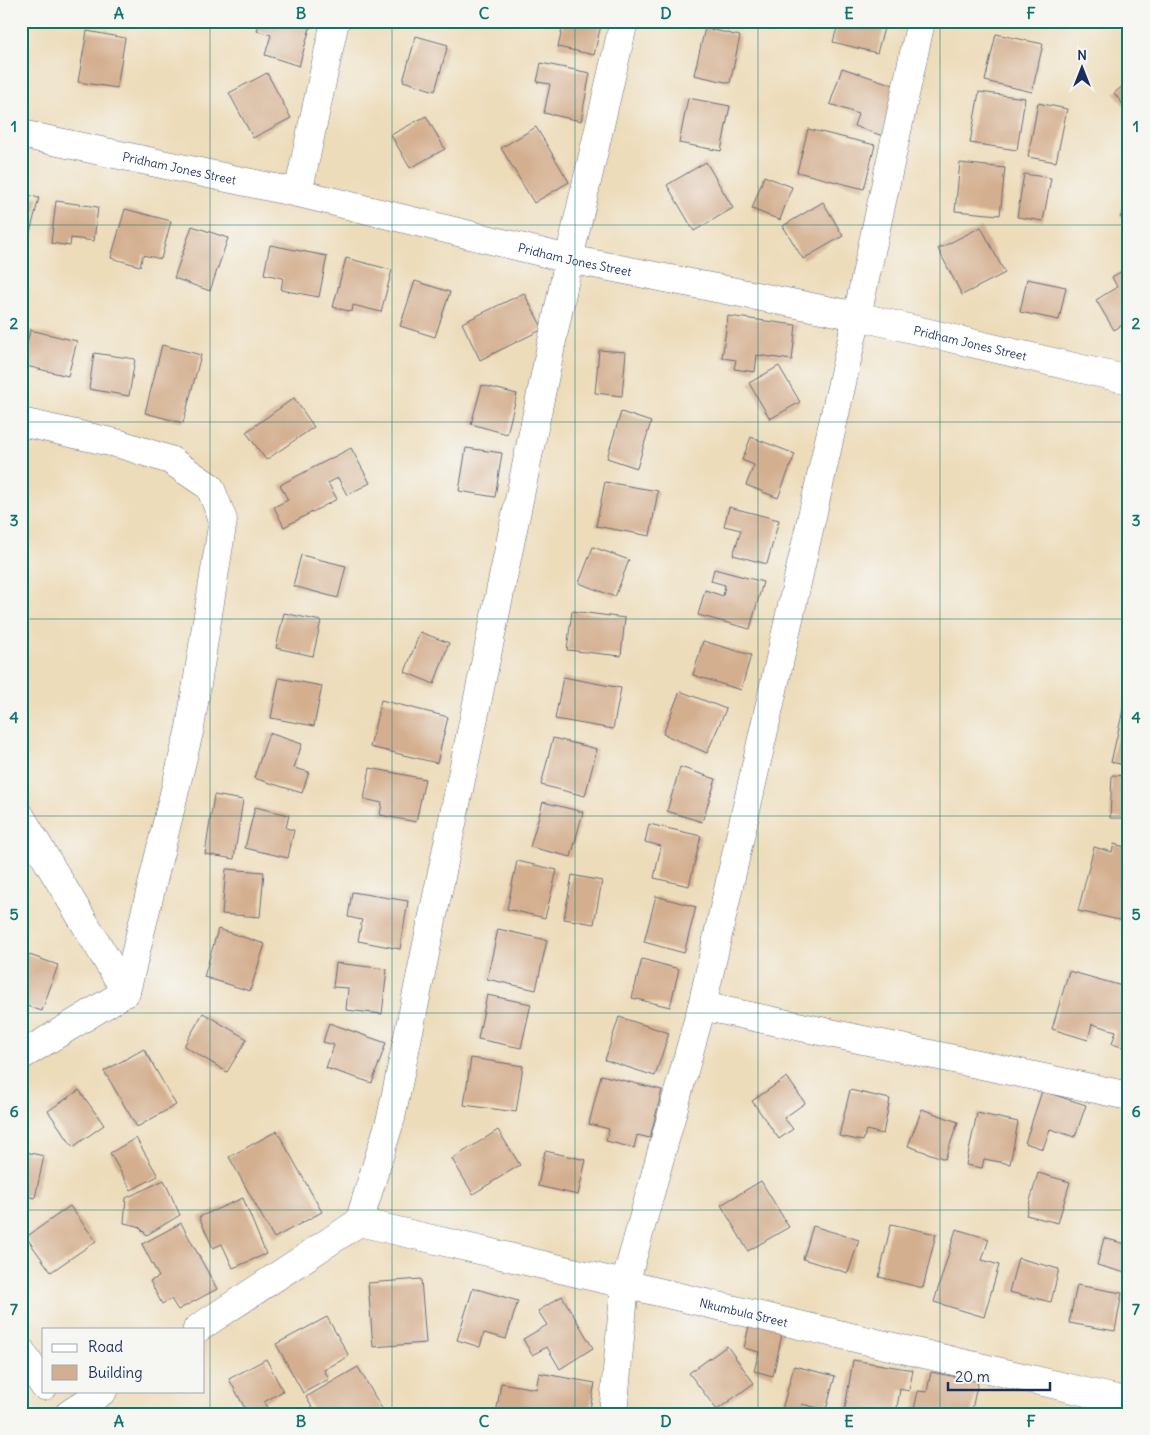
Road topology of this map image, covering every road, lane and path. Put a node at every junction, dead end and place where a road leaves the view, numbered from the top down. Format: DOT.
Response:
graph roads {
  1 [pos="335,21"];
  2 [pos="624,21"];
  3 [pos="921,21"];
  4 [pos="21,134"];
  5 [pos="298,194"];
  6 [pos="569,259"];
  7 [pos="857,316"];
  8 [pos="1129,380"];
  9 [pos="21,422"];
  10 [pos="21,817"];
  11 [pos="126,992"];
  12 [pos="702,1006"];
  13 [pos="21,1056"];
  14 [pos="1129,1096"];
  15 [pos="359,1222"];
  16 [pos="625,1284"];
  17 [pos="199,1328"];
  18 [pos="21,1351"];
  19 [pos="42,1383"];
  20 [pos="48,1392"];
  21 [pos="102,1392"];
  22 [pos="1129,1402"];
  23 [pos="61,1414"];
  24 [pos="69,1414"];
  25 [pos="613,1414"];
  1 -- 5 [label="street"];
  2 -- 6 [label="street"];
  3 -- 7 [label="street"];
  4 -- 5 [label="street, Pridham Jones Street"];
  5 -- 6 [label="street, Pridham Jones Street"];
  6 -- 7 [label="street, Pridham Jones Street"];
  6 -- 15 [label="street"];
  7 -- 8 [label="street, Pridham Jones Street"];
  7 -- 12 [label="street"];
  9 -- 11 [label="street"];
  10 -- 11 [label="street"];
  11 -- 13 [label="street"];
  12 -- 14 [label="street"];
  12 -- 16 [label="street"];
  15 -- 16 [label="street, Nkumbula Street"];
  15 -- 17 [label="street"];
  16 -- 22 [label="street, Nkumbula Street"];
  16 -- 25 [label="street"];
  18 -- 19 [label="street"];
  20 -- 23 [label="street"];
  21 -- 24 [label="street"];
}
